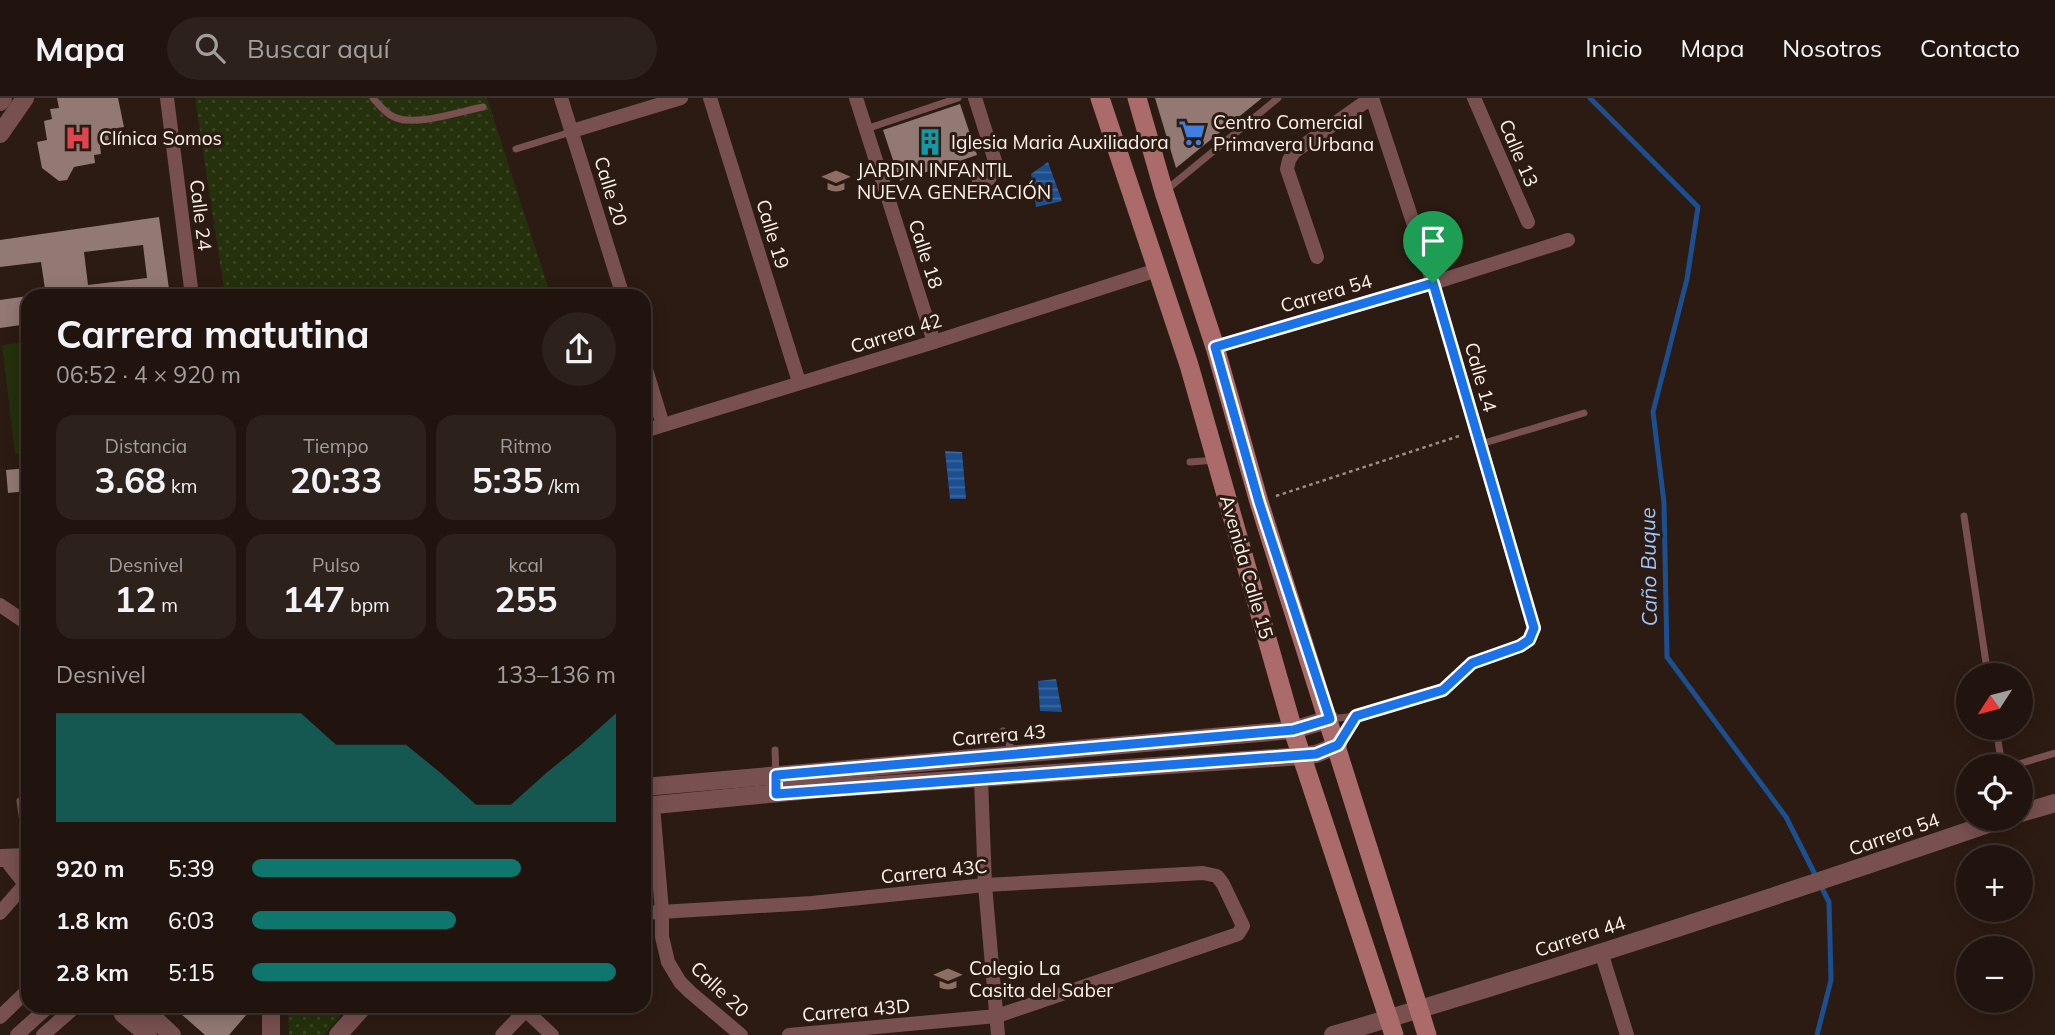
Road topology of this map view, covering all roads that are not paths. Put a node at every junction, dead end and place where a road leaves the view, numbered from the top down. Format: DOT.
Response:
graph roads {
  1 [pos="25,98"];
  2 [pos="167,98"];
  3 [pos="373,98"];
  4 [pos="561,98"];
  5 [pos="681,98"];
  6 [pos="710,98"];
  7 [pos="856,98"];
  8 [pos="958,98"];
  9 [pos="975,98"];
  10 [pos="1100,98"];
  11 [pos="1137,98"];
  12 [pos="1278,98"];
  13 [pos="1372,98"];
  14 [pos="1474,98"];
  15 [pos="483,107"];
  16 [pos="866,129"];
  17 [pos="572,131"];
  18 [pos="0,134"];
  19 [pos="516,149"];
  20 [pos="979,182"];
  21 [pos="1164,192"];
  22 [pos="1528,222"];
  23 [pos="1568,240"];
  24 [pos="1317,257"];
  25 [pos="1157,270"];
  26 [pos="1433,283"];
  27 [pos="191,289"];
  28 [pos="621,289"];
  29 [pos="934,342"];
  30 [pos="1215,347"];
  31 [pos="799,382"];
  32 [pos="651,386"];
  33 [pos="1584,413"];
  34 [pos="663,425"];
  35 [pos="651,429"];
  36 [pos="1478,437"];
  37 [pos="1216,460"];
  38 [pos="1190,462"];
  39 [pos="1964,516"];
  40 [pos="0,605"];
  41 [pos="21,619"];
  42 [pos="1534,628"];
  43 [pos="1986,663"];
  44 [pos="1356,716"];
  45 [pos="1330,719"];
  46 [pos="1293,730"];
  47 [pos="1003,731"];
  48 [pos="1338,745"];
  49 [pos="775,750"];
  50 [pos="2055,753"];
  51 [pos="1014,755"];
  52 [pos="1302,756"];
  53 [pos="2033,760"];
  54 [pos="776,775"];
  55 [pos="981,779"];
  56 [pos="651,786"];
  57 [pos="776,794"];
  58 [pos="20,802"];
  59 [pos="2055,803"];
  60 [pos="651,806"];
  61 [pos="21,809"];
  62 [pos="2033,809"];
  63 [pos="651,828"];
  64 [pos="1968,831"];
  65 [pos="4,858"];
  66 [pos="1839,875"];
  67 [pos="21,877"];
  68 [pos="985,884"];
  69 [pos="21,890"];
  70 [pos="662,911"];
  71 [pos="651,912"];
  72 [pos="0,913"];
  73 [pos="1243,926"];
  74 [pos="1601,953"];
  75 [pos="21,997"];
  76 [pos="1420,1010"];
  77 [pos="41,1013"];
  78 [pos="68,1013"];
  79 [pos="124,1013"];
  80 [pos="148,1013"];
  81 [pos="271,1013"];
  82 [pos="358,1013"];
  83 [pos="520,1013"];
  84 [pos="529,1013"];
  85 [pos="997,1016"];
  86 [pos="0,1017"];
  87 [pos="1392,1027"];
  88 [pos="20,1033"];
  89 [pos="43,1035"];
  90 [pos="148,1035"];
  91 [pos="172,1035"];
  92 [pos="271,1035"];
  93 [pos="338,1035"];
  94 [pos="502,1035"];
  95 [pos="552,1035"];
  96 [pos="741,1035"];
  97 [pos="789,1035"];
  98 [pos="998,1035"];
  99 [pos="1333,1035"];
  100 [pos="1427,1035"];
  101 [pos="1627,1035"];
  1 -- 18 [label="street"];
  2 -- 27 [label="street, Calle 24"];
  3 -- 15 [label="lane"];
  4 -- 17 [label="street, Calle 20"];
  5 -- 17 [label="street"];
  6 -- 31 [label="street, Calle 19"];
  7 -- 16 [label="street, Calle 18"];
  8 -- 16 [label="lane"];
  9 -- 20 [label="street"];
  10 -- 25 [label="main road, Avenida Calle 15"];
  11 -- 21 [label="main road, Avenida Calle 15"];
  12 -- 21 [label="lane"];
  13 -- 24 [label="street"];
  13 -- 26 [label="street, Calle 14"];
  14 -- 22 [label="street, Calle 13"];
  16 -- 29 [label="street, Calle 18"];
  17 -- 19 [label="lane"];
  17 -- 28 [label="street, Calle 20"];
  21 -- 30 [label="main road, Avenida Calle 15"];
  23 -- 26 [label="street, Carrera 54"];
  25 -- 29 [label="street, Carrera 42"];
  25 -- 37 [label="main road, Avenida Calle 15"];
  26 -- 30 [label="street, Carrera 54"];
  26 -- 36 [label="street, Calle 14"];
  29 -- 31 [label="street, Carrera 42"];
  30 -- 45 [label="main road, Avenida Calle 15"];
  31 -- 34 [label="street, Carrera 42"];
  32 -- 34 [label="street"];
  33 -- 36 [label="lane"];
  34 -- 35 [label="street, Carrera 42"];
  36 -- 42 [label="street, Calle 14"];
  37 -- 38 [label="lane"];
  37 -- 46 [label="main road, Avenida Calle 15"];
  39 -- 43 [label="lane"];
  40 -- 41 [label="street"];
  42 -- 44 [label="lane, Carrera 43"];
  44 -- 45 [label="lane, Carrera 43"];
  44 -- 48 [label="lane"];
  45 -- 46 [label="street, Carrera 43"];
  45 -- 48 [label="main road, Avenida Calle 15"];
  46 -- 51 [label="street, Carrera 43"];
  46 -- 52 [label="main road, Avenida Calle 15"];
  47 -- 51 [label="lane"];
  48 -- 52 [label="street"];
  48 -- 76 [label="main road, Avenida Calle 15"];
  49 -- 54 [label="lane"];
  50 -- 53 [label="lane"];
  51 -- 54 [label="street, Carrera 43"];
  52 -- 55 [label="street"];
  52 -- 87 [label="main road, Avenida Calle 15"];
  54 -- 56 [label="street, Carrera 43"];
  54 -- 57 [label="lane"];
  55 -- 57 [label="street"];
  55 -- 68 [label="street"];
  57 -- 60 [label="street"];
  58 -- 61 [label="lane"];
  59 -- 62 [label="street"];
  63 -- 70 [label="street, Calle 20"];
  64 -- 66 [label="street, Carrera 54"];
  65 -- 67 [label="street"];
  66 -- 74 [label="street, Carrera 44"];
  68 -- 70 [label="street, Carrera 43C"];
  68 -- 73 [label="street, Carrera 43C"];
  68 -- 85 [label="street"];
  69 -- 72 [label="street"];
  70 -- 71 [label="street, Carrera 43C"];
  70 -- 96 [label="street, Calle 20"];
  73 -- 85 [label="street, Carrera 43D"];
  74 -- 76 [label="street, Carrera 44"];
  74 -- 101 [label="street"];
  75 -- 86 [label="street"];
  76 -- 87 [label="street, Carrera 44"];
  76 -- 100 [label="main road, Avenida Calle 15"];
  77 -- 88 [label="street"];
  78 -- 89 [label="street"];
  79 -- 90 [label="street"];
  80 -- 91 [label="street"];
  81 -- 92 [label="street"];
  82 -- 93 [label="street"];
  83 -- 94 [label="street"];
  84 -- 95 [label="street"];
  85 -- 97 [label="street, Carrera 43D"];
  85 -- 98 [label="street"];
  87 -- 99 [label="street, Carrera 44"];
}
